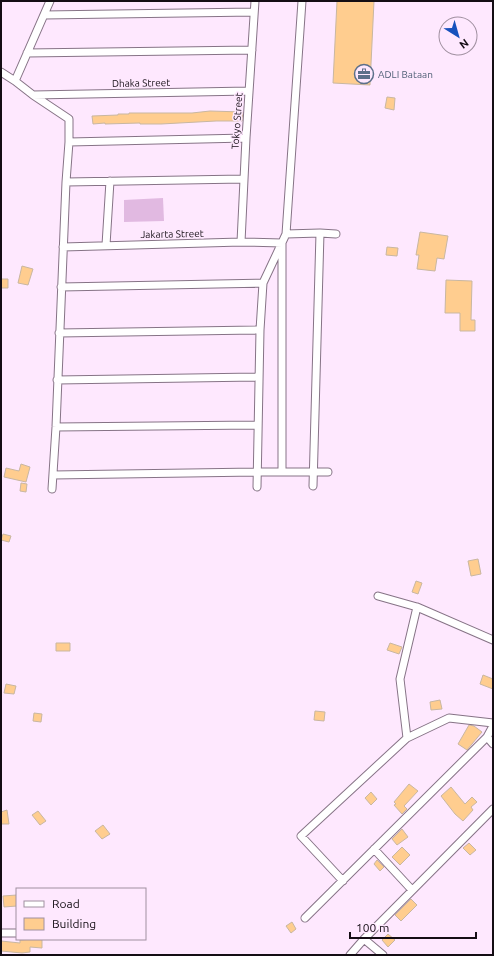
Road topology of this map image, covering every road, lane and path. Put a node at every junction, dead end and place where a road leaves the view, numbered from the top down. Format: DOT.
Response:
graph roads {
  1 [pos="50,1"];
  2 [pos="255,1"];
  3 [pos="302,1"];
  4 [pos="254,12"];
  5 [pos="44,15"];
  6 [pos="252,50"];
  7 [pos="27,53"];
  8 [pos="1,72"];
  9 [pos="15,80"];
  10 [pos="249,91"];
  11 [pos="33,95"];
  12 [pos="246,138"];
  13 [pos="69,142"];
  14 [pos="243,179"];
  15 [pos="110,181"];
  16 [pos="66,182"];
  17 [pos="320,233"];
  18 [pos="286,234"];
  19 [pos="336,234"];
  20 [pos="241,242"];
  21 [pos="282,243"];
  22 [pos="106,245"];
  23 [pos="63,247"];
  24 [pos="263,283"];
  25 [pos="61,287"];
  26 [pos="260,330"];
  27 [pos="59,333"];
  28 [pos="260,377"];
  29 [pos="57,380"];
  30 [pos="258,425"];
  31 [pos="56,427"];
  32 [pos="257,472"];
  33 [pos="282,472"];
  34 [pos="314,472"];
  35 [pos="328,472"];
  36 [pos="53,475"];
  37 [pos="313,486"];
  38 [pos="257,487"];
  39 [pos="52,489"];
  40 [pos="378,596"];
  41 [pos="417,607"];
  42 [pos="493,640"];
  43 [pos="493,724"];
  44 [pos="487,737"];
  45 [pos="407,738"];
  46 [pos="493,744"];
  47 [pos="493,809"];
  48 [pos="374,849"];
  49 [pos="342,881"];
  50 [pos="412,890"];
  51 [pos="305,918"];
  52 [pos="1,933"];
  53 [pos="16,933"];
  54 [pos="364,939"];
  55 [pos="350,955"];
  56 [pos="383,955"];
  1 -- 5 [label="street"];
  2 -- 4 [label="street, Tokyo Street"];
  3 -- 18 [label="street"];
  4 -- 5 [label="street"];
  4 -- 6 [label="street, Tokyo Street"];
  5 -- 7 [label="street"];
  6 -- 7 [label="street"];
  6 -- 10 [label="street, Tokyo Street"];
  7 -- 9 [label="street"];
  8 -- 9 [label="street"];
  9 -- 11 [label="street"];
  10 -- 11 [label="street, Dhaka Street"];
  10 -- 12 [label="street, Tokyo Street"];
  11 -- 13 [label="street"];
  12 -- 13 [label="street"];
  12 -- 14 [label="street, Tokyo Street"];
  13 -- 16 [label="street"];
  14 -- 15 [label="street"];
  14 -- 20 [label="street, Tokyo Street"];
  15 -- 16 [label="street"];
  15 -- 22 [label="street"];
  16 -- 23 [label="street"];
  17 -- 18 [label="street"];
  17 -- 19 [label="street"];
  17 -- 34 [label="street"];
  18 -- 21 [label="street"];
  20 -- 21 [label="street, Jakarta Street"];
  20 -- 22 [label="street, Jakarta Street"];
  21 -- 24 [label="street"];
  21 -- 33 [label="street"];
  22 -- 23 [label="street, Jakarta Street"];
  23 -- 25 [label="street"];
  24 -- 25 [label="street"];
  24 -- 26 [label="street"];
  25 -- 27 [label="street"];
  26 -- 27 [label="street"];
  26 -- 28 [label="street"];
  27 -- 29 [label="street"];
  28 -- 29 [label="street"];
  28 -- 30 [label="street"];
  29 -- 31 [label="street"];
  30 -- 31 [label="street"];
  30 -- 32 [label="street"];
  31 -- 36 [label="street"];
  32 -- 33 [label="street"];
  32 -- 36 [label="street"];
  32 -- 38 [label="street"];
  33 -- 34 [label="street"];
  34 -- 35 [label="street"];
  34 -- 37 [label="street"];
  36 -- 39 [label="street"];
  40 -- 41 [label="street"];
  41 -- 42 [label="street"];
  41 -- 45 [label="street"];
  43 -- 44 [label="street"];
  43 -- 45 [label="street"];
  44 -- 46 [label="street"];
  44 -- 48 [label="street"];
  45 -- 49 [label="street"];
  47 -- 50 [label="street"];
  48 -- 49 [label="street"];
  48 -- 50 [label="street"];
  49 -- 51 [label="street"];
  50 -- 54 [label="street"];
  52 -- 53 [label="street"];
  54 -- 55 [label="street"];
  54 -- 56 [label="street"];
}
